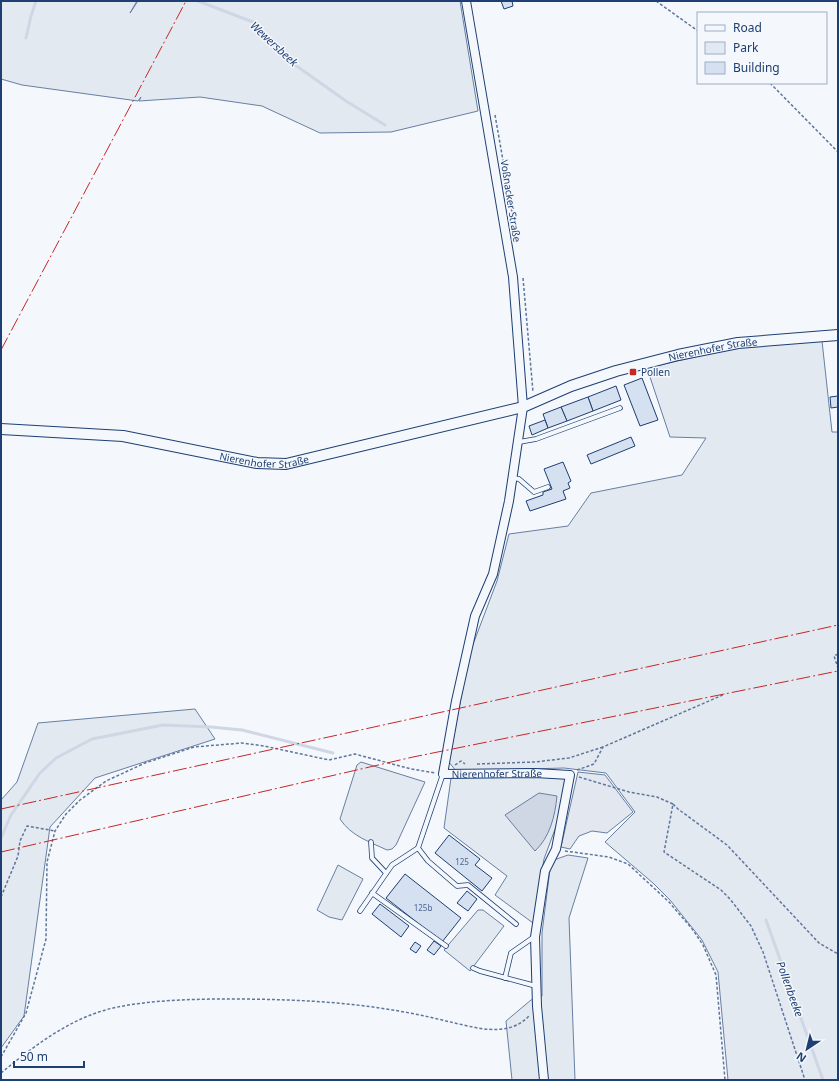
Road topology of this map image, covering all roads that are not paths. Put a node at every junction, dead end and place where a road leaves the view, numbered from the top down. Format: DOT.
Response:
graph roads {
  1 [pos="466,1"];
  2 [pos="838,335"];
  3 [pos="523,407"];
  4 [pos="620,408"];
  5 [pos="1,429"];
  6 [pos="519,442"];
  7 [pos="513,478"];
  8 [pos="548,487"];
  9 [pos="443,772"];
  10 [pos="371,842"];
  11 [pos="418,848"];
  12 [pos="386,874"];
  13 [pos="372,893"];
  14 [pos="360,911"];
  15 [pos="516,924"];
  16 [pos="535,937"];
  17 [pos="446,946"];
  18 [pos="473,968"];
  19 [pos="505,978"];
  20 [pos="536,986"];
  21 [pos="544,1080"];
  1 -- 3 [label="street, Voßnacker Straße"];
  2 -- 3 [label="street, Nierenhofer Straße"];
  3 -- 5 [label="street, Nierenhofer Straße"];
  3 -- 6 [label="street, Nierenhofer Straße"];
  4 -- 6 [label="lane"];
  6 -- 7 [label="street, Nierenhofer Straße"];
  7 -- 8 [label="lane"];
  7 -- 9 [label="street, Nierenhofer Straße"];
  9 -- 11 [label="lane"];
  9 -- 16 [label="street, Nierenhofer Straße"];
  10 -- 12 [label="lane"];
  11 -- 12 [label="lane"];
  11 -- 15 [label="lane"];
  12 -- 13 [label="lane"];
  13 -- 14 [label="lane"];
  13 -- 17 [label="lane"];
  16 -- 19 [label="lane"];
  16 -- 20 [label="street"];
  18 -- 19 [label="lane"];
  19 -- 20 [label="lane"];
  20 -- 21 [label="street"];
}
